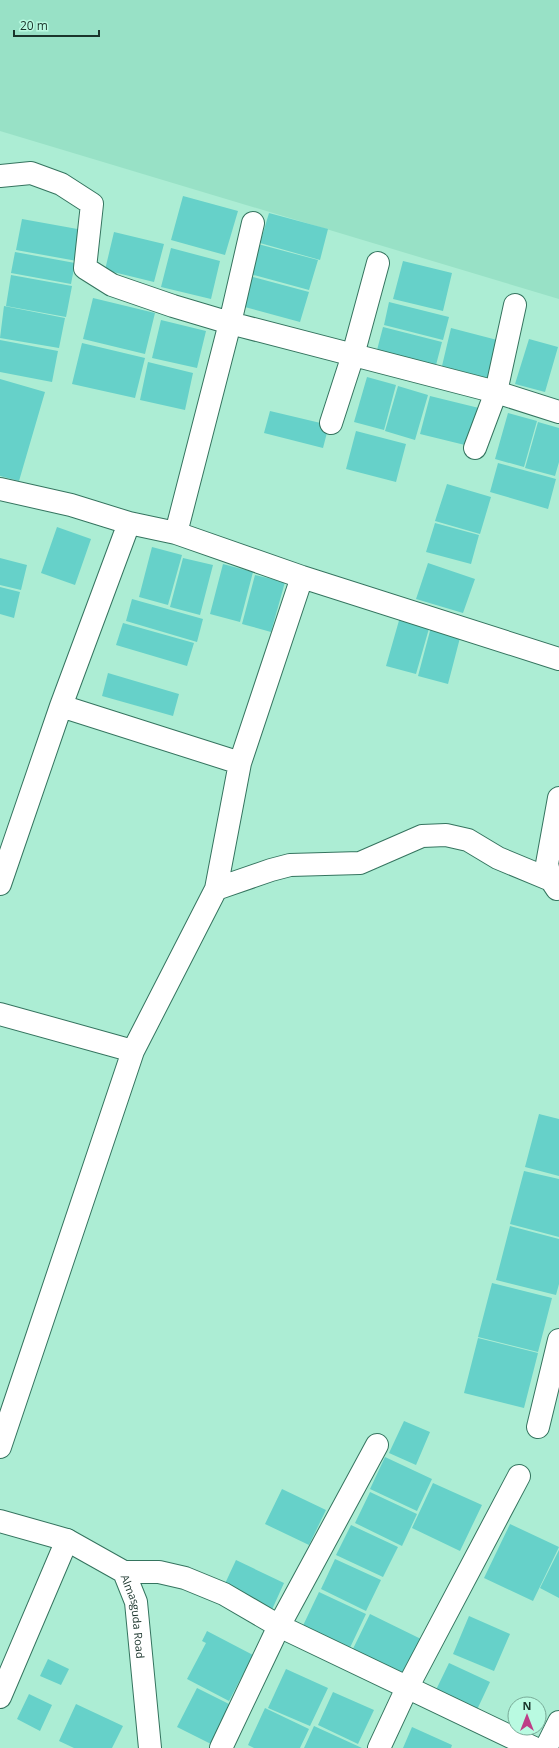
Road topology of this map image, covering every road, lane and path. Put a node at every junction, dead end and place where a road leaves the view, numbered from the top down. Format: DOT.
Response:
graph roads {
  1 [pos="0,176"];
  2 [pos="253,223"];
  3 [pos="378,262"];
  4 [pos="515,305"];
  5 [pos="230,323"];
  6 [pos="353,355"];
  7 [pos="496,392"];
  8 [pos="559,412"];
  9 [pos="331,423"];
  10 [pos="475,448"];
  11 [pos="0,489"];
  12 [pos="129,523"];
  13 [pos="176,533"];
  14 [pos="302,577"];
  15 [pos="559,659"];
  16 [pos="60,706"];
  17 [pos="240,763"];
  18 [pos="559,798"];
  19 [pos="0,884"];
  20 [pos="555,886"];
  21 [pos="216,889"];
  22 [pos="0,1014"];
  23 [pos="133,1051"];
  24 [pos="559,1340"];
  25 [pos="538,1427"];
  26 [pos="377,1445"];
  27 [pos="0,1447"];
  28 [pos="519,1476"];
  29 [pos="0,1521"];
  30 [pos="67,1540"];
  31 [pos="124,1572"];
  32 [pos="279,1626"];
  33 [pos="408,1688"];
  34 [pos="0,1697"];
  35 [pos="559,1722"];
  36 [pos="149,1738"];
  37 [pos="138,1748"];
  38 [pos="221,1748"];
  39 [pos="379,1748"];
  40 [pos="534,1748"];
  41 [pos="546,1748"];
  1 -- 5 [label="street"];
  2 -- 5 [label="street"];
  3 -- 6 [label="street"];
  4 -- 7 [label="street"];
  5 -- 6 [label="street"];
  5 -- 13 [label="street"];
  6 -- 7 [label="street"];
  6 -- 9 [label="street"];
  7 -- 8 [label="street"];
  7 -- 10 [label="street"];
  11 -- 12 [label="street"];
  12 -- 13 [label="street"];
  12 -- 16 [label="street"];
  13 -- 14 [label="street"];
  14 -- 15 [label="street"];
  14 -- 17 [label="street"];
  16 -- 17 [label="street"];
  16 -- 19 [label="street"];
  17 -- 21 [label="street"];
  18 -- 20 [label="street"];
  20 -- 21 [label="street"];
  21 -- 23 [label="street"];
  22 -- 23 [label="street"];
  23 -- 27 [label="street"];
  24 -- 25 [label="street"];
  26 -- 32 [label="street"];
  28 -- 33 [label="street"];
  29 -- 30 [label="street, Almasguda Road"];
  30 -- 31 [label="street, Almasguda Road"];
  30 -- 34 [label="street"];
  31 -- 32 [label="street"];
  31 -- 36 [label="street, Almasguda Road"];
  32 -- 33 [label="street"];
  32 -- 38 [label="street"];
  33 -- 39 [label="street"];
  33 -- 40 [label="street"];
  35 -- 41 [label="street"];
  36 -- 37 [label="street"];
}
